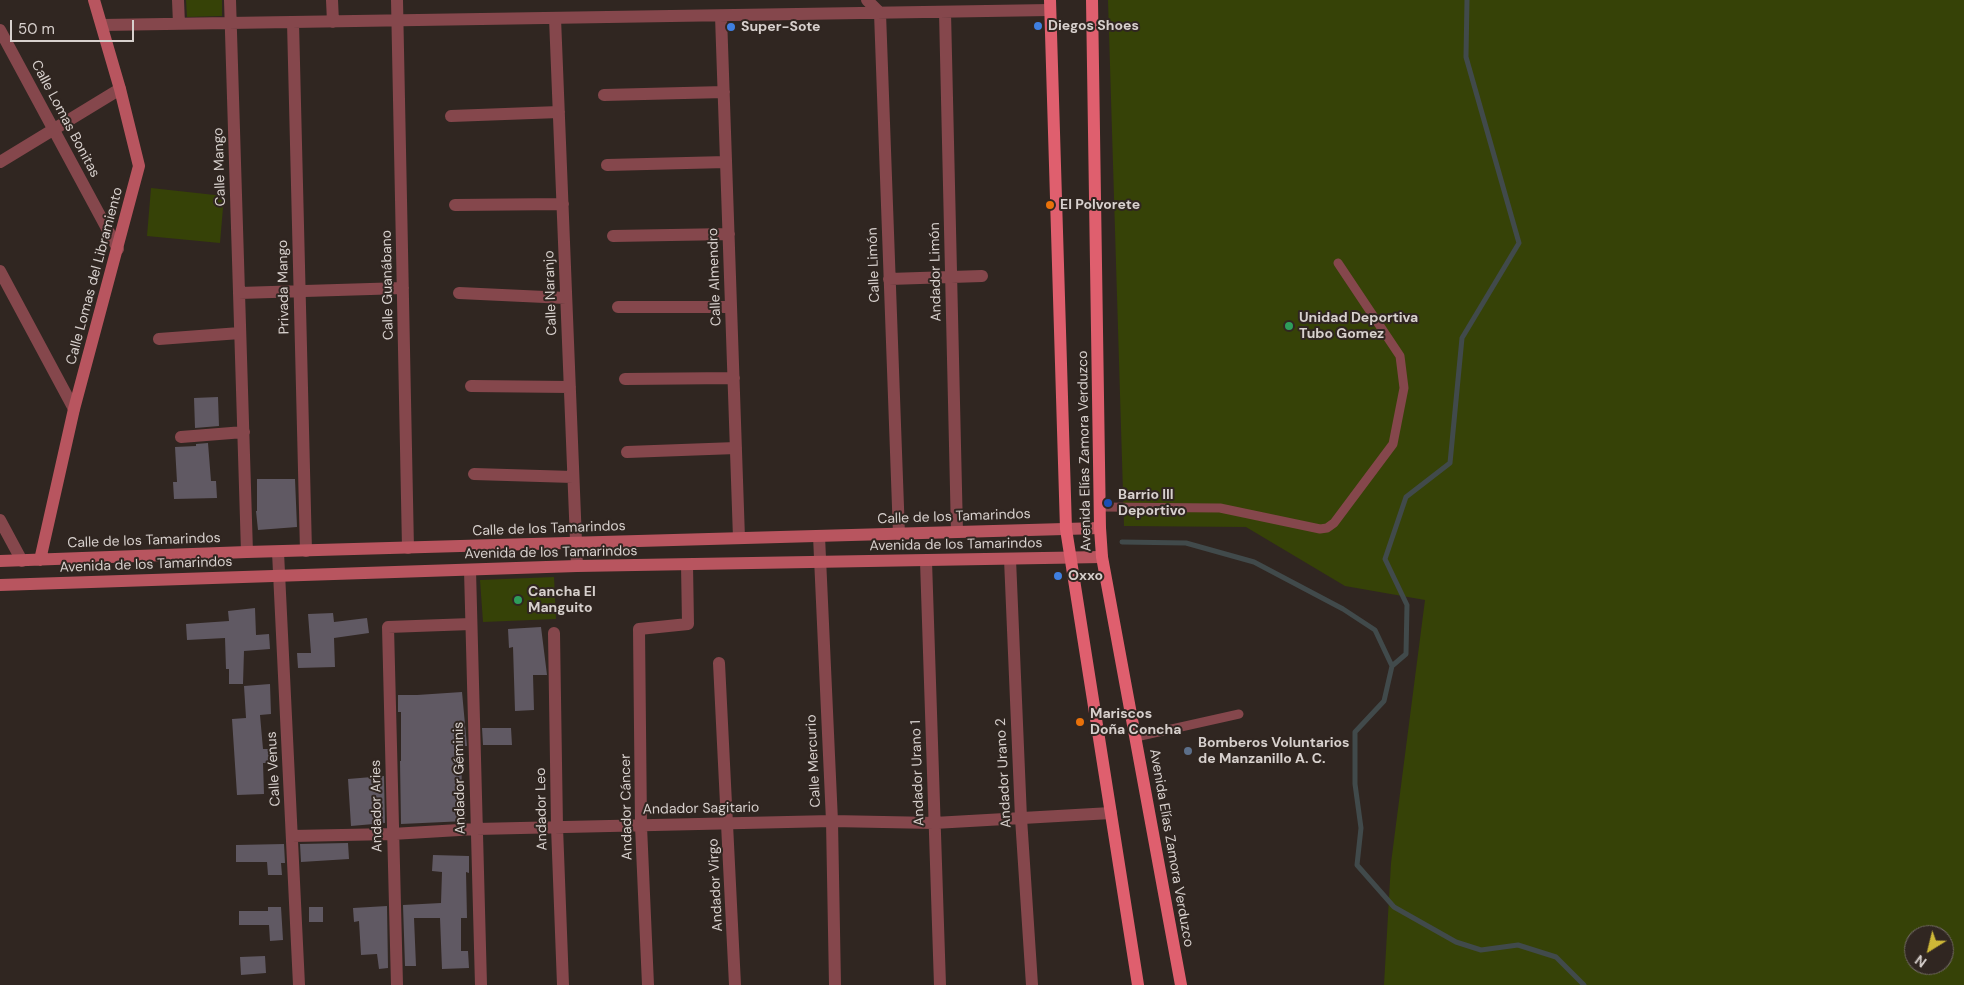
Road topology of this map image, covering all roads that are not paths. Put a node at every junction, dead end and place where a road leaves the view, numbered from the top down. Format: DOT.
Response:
graph roads {
  1 [pos="94,0"];
  2 [pos="178,0"];
  3 [pos="230,0"];
  4 [pos="332,0"];
  5 [pos="397,0"];
  6 [pos="867,0"];
  7 [pos="1092,0"];
  8 [pos="1050,5"];
  9 [pos="964,6"];
  10 [pos="945,12"];
  11 [pos="880,13"];
  12 [pos="721,16"];
  13 [pos="555,18"];
  14 [pos="398,20"];
  15 [pos="292,22"];
  16 [pos="333,22"];
  17 [pos="231,23"];
  18 [pos="179,24"];
  19 [pos="102,25"];
  20 [pos="0,30"];
  21 [pos="120,90"];
  22 [pos="724,92"];
  23 [pos="604,95"];
  24 [pos="559,112"];
  25 [pos="451,116"];
  26 [pos="54,130"];
  27 [pos="0,162"];
  28 [pos="726,162"];
  29 [pos="607,164"];
  30 [pos="455,204"];
  31 [pos="562,204"];
  32 [pos="729,234"];
  33 [pos="613,236"];
  34 [pos="118,249"];
  35 [pos="1338,263"];
  36 [pos="0,271"];
  37 [pos="951,276"];
  38 [pos="982,276"];
  39 [pos="889,279"];
  40 [pos="403,288"];
  41 [pos="300,292"];
  42 [pos="239,293"];
  43 [pos="459,293"];
  44 [pos="566,298"];
  45 [pos="618,306"];
  46 [pos="731,307"];
  47 [pos="240,334"];
  48 [pos="159,339"];
  49 [pos="734,378"];
  50 [pos="625,379"];
  51 [pos="471,386"];
  52 [pos="570,387"];
  53 [pos="74,408"];
  54 [pos="244,432"];
  55 [pos="181,437"];
  56 [pos="736,448"];
  57 [pos="627,452"];
  58 [pos="474,474"];
  59 [pos="573,478"];
  60 [pos="1100,507"];
  61 [pos="0,520"];
  62 [pos="1100,528"];
  63 [pos="1066,529"];
  64 [pos="957,532"];
  65 [pos="899,534"];
  66 [pos="819,536"];
  67 [pos="739,538"];
  68 [pos="576,543"];
  69 [pos="408,548"];
  70 [pos="306,551"];
  71 [pos="247,552"];
  72 [pos="278,552"];
  73 [pos="1102,557"];
  74 [pos="1010,558"];
  75 [pos="1070,558"];
  76 [pos="40,560"];
  77 [pos="0,561"];
  78 [pos="22,561"];
  79 [pos="926,561"];
  80 [pos="820,563"];
  81 [pos="687,565"];
  82 [pos="576,566"];
  83 [pos="470,570"];
  84 [pos="280,575"];
  85 [pos="0,585"];
  86 [pos="471,624"];
  87 [pos="554,633"];
  88 [pos="719,663"];
  89 [pos="1239,714"];
  90 [pos="1136,737"];
  91 [pos="1111,813"];
  92 [pos="1021,818"];
  93 [pos="832,820"];
  94 [pos="934,823"];
  95 [pos="728,824"];
  96 [pos="641,826"];
  97 [pos="557,827"];
  98 [pos="476,829"];
  99 [pos="392,834"];
  100 [pos="292,836"];
  101 [pos="300,985"];
  102 [pos="397,985"];
  103 [pos="481,985"];
  104 [pos="563,985"];
  105 [pos="648,985"];
  106 [pos="735,985"];
  107 [pos="835,985"];
  108 [pos="940,985"];
  109 [pos="1032,985"];
  110 [pos="1138,985"];
  111 [pos="1181,985"];
  1 -- 19 [label="street, Calle Lomas del Libramiento"];
  2 -- 18 [label="street"];
  3 -- 17 [label="street, Calle Mango"];
  4 -- 16 [label="street"];
  5 -- 14 [label="street"];
  6 -- 11 [label="street"];
  7 -- 60 [label="main road, Avenida Elías Zamora Verduzco"];
  8 -- 9 [label="street"];
  8 -- 63 [label="main road, Avenida Elías Zamora Verduzco"];
  9 -- 10 [label="street"];
  10 -- 11 [label="street"];
  10 -- 37 [label="street, Andador Limón"];
  11 -- 12 [label="street"];
  11 -- 39 [label="street, Calle Limón"];
  12 -- 13 [label="street"];
  12 -- 22 [label="street, Calle Almendro"];
  13 -- 14 [label="street"];
  13 -- 24 [label="street, Calle Naranjo"];
  14 -- 16 [label="street"];
  14 -- 40 [label="street, Calle Guanábano"];
  15 -- 16 [label="street"];
  15 -- 17 [label="street"];
  15 -- 41 [label="street, Privada Mango"];
  17 -- 18 [label="street"];
  17 -- 42 [label="street, Calle Mango"];
  18 -- 19 [label="street"];
  19 -- 21 [label="street, Calle Lomas del Libramiento"];
  20 -- 26 [label="street, Calle Lomas Bonitas"];
  21 -- 26 [label="street"];
  21 -- 34 [label="street, Calle Lomas del Libramiento"];
  22 -- 23 [label="street"];
  22 -- 28 [label="street, Calle Almendro"];
  24 -- 25 [label="street"];
  24 -- 31 [label="street, Calle Naranjo"];
  26 -- 27 [label="street"];
  26 -- 34 [label="street, Calle Lomas Bonitas"];
  28 -- 29 [label="street"];
  28 -- 32 [label="street, Calle Almendro"];
  30 -- 31 [label="street"];
  31 -- 44 [label="street, Calle Naranjo"];
  32 -- 33 [label="street"];
  32 -- 46 [label="street, Calle Almendro"];
  34 -- 53 [label="street, Calle Lomas del Libramiento"];
  35 -- 60 [label="lane"];
  36 -- 53 [label="street"];
  37 -- 38 [label="street"];
  37 -- 39 [label="street"];
  37 -- 64 [label="street, Andador Limón"];
  39 -- 65 [label="street, Calle Limón"];
  40 -- 41 [label="street"];
  40 -- 69 [label="street, Calle Guanábano"];
  41 -- 42 [label="street"];
  41 -- 70 [label="street, Privada Mango"];
  42 -- 47 [label="street, Calle Mango"];
  43 -- 44 [label="street"];
  44 -- 52 [label="street, Calle Naranjo"];
  45 -- 46 [label="street"];
  46 -- 49 [label="street, Calle Almendro"];
  47 -- 48 [label="street"];
  47 -- 54 [label="street, Calle Mango"];
  49 -- 50 [label="street"];
  49 -- 56 [label="street, Calle Almendro"];
  51 -- 52 [label="street"];
  52 -- 59 [label="street, Calle Naranjo"];
  53 -- 76 [label="street, Calle Lomas del Libramiento"];
  54 -- 55 [label="street"];
  54 -- 71 [label="street, Calle Mango"];
  56 -- 57 [label="street"];
  56 -- 67 [label="street, Calle Almendro"];
  58 -- 59 [label="street"];
  59 -- 68 [label="street, Calle Naranjo"];
  60 -- 62 [label="main road, Avenida Elías Zamora Verduzco"];
  61 -- 78 [label="street"];
  62 -- 63 [label="street, Calle de los Tamarindos"];
  62 -- 73 [label="main road, Avenida Elías Zamora Verduzco"];
  63 -- 64 [label="street, Calle de los Tamarindos"];
  63 -- 75 [label="main road, Avenida Elías Zamora Verduzco"];
  64 -- 65 [label="street, Calle de los Tamarindos"];
  65 -- 66 [label="street, Calle de los Tamarindos"];
  66 -- 67 [label="street, Calle de los Tamarindos"];
  66 -- 80 [label="street, Calle Mercurio"];
  67 -- 68 [label="street, Calle de los Tamarindos"];
  68 -- 69 [label="street, Calle de los Tamarindos"];
  68 -- 82 [label="street, Calle Naranjo"];
  69 -- 70 [label="street, Calle de los Tamarindos"];
  70 -- 72 [label="street, Calle de los Tamarindos"];
  71 -- 72 [label="street, Calle de los Tamarindos"];
  71 -- 76 [label="street, Calle de los Tamarindos"];
  72 -- 84 [label="street, Calle Venus"];
  73 -- 75 [label="street, Avenida de los Tamarindos"];
  73 -- 90 [label="main road, Avenida Elías Zamora Verduzco"];
  74 -- 75 [label="street, Avenida de los Tamarindos"];
  74 -- 79 [label="street, Avenida de los Tamarindos"];
  74 -- 92 [label="street, Andador Urano 2"];
  75 -- 91 [label="main road, Avenida Elías Zamora Verduzco"];
  76 -- 78 [label="street, Calle de los Tamarindos"];
  77 -- 78 [label="street, Calle de los Tamarindos"];
  79 -- 80 [label="street, Avenida de los Tamarindos"];
  79 -- 94 [label="street, Andador Urano 1"];
  80 -- 81 [label="street, Avenida de los Tamarindos"];
  80 -- 93 [label="street, Calle Mercurio"];
  81 -- 82 [label="street, Avenida de los Tamarindos"];
  81 -- 96 [label="street, Andador Cáncer"];
  82 -- 83 [label="street, Avenida de los Tamarindos"];
  83 -- 84 [label="street, Avenida de los Tamarindos"];
  83 -- 86 [label="street, Andador Géminis"];
  84 -- 85 [label="street, Avenida de los Tamarindos"];
  84 -- 100 [label="street, Calle Venus"];
  86 -- 98 [label="street, Andador Géminis"];
  86 -- 99 [label="street, Andador Aries"];
  87 -- 97 [label="street, Andador Leo"];
  88 -- 95 [label="street, Andador Virgo"];
  89 -- 90 [label="lane"];
  90 -- 111 [label="main road, Avenida Elías Zamora Verduzco"];
  91 -- 92 [label="street, Andador Sagitario"];
  91 -- 110 [label="main road, Avenida Elías Zamora Verduzco"];
  92 -- 94 [label="street, Andador Sagitario"];
  92 -- 109 [label="street, Andador Urano 2"];
  93 -- 94 [label="street, Andador Sagitario"];
  93 -- 95 [label="street, Andador Sagitario"];
  93 -- 107 [label="street, Calle Mercurio"];
  94 -- 108 [label="street, Andador Urano 1"];
  95 -- 96 [label="street, Andador Sagitario"];
  95 -- 106 [label="street, Andador Virgo"];
  96 -- 97 [label="street, Andador Sagitario"];
  96 -- 105 [label="street, Andador Cáncer"];
  97 -- 98 [label="street, Andador Sagitario"];
  97 -- 104 [label="street, Andador Leo"];
  98 -- 99 [label="street, Andador Sagitario"];
  98 -- 103 [label="street, Andador Géminis"];
  99 -- 100 [label="street, Andador Sagitario"];
  99 -- 102 [label="street, Andador Aries"];
  100 -- 101 [label="street, Calle Venus"];
}
